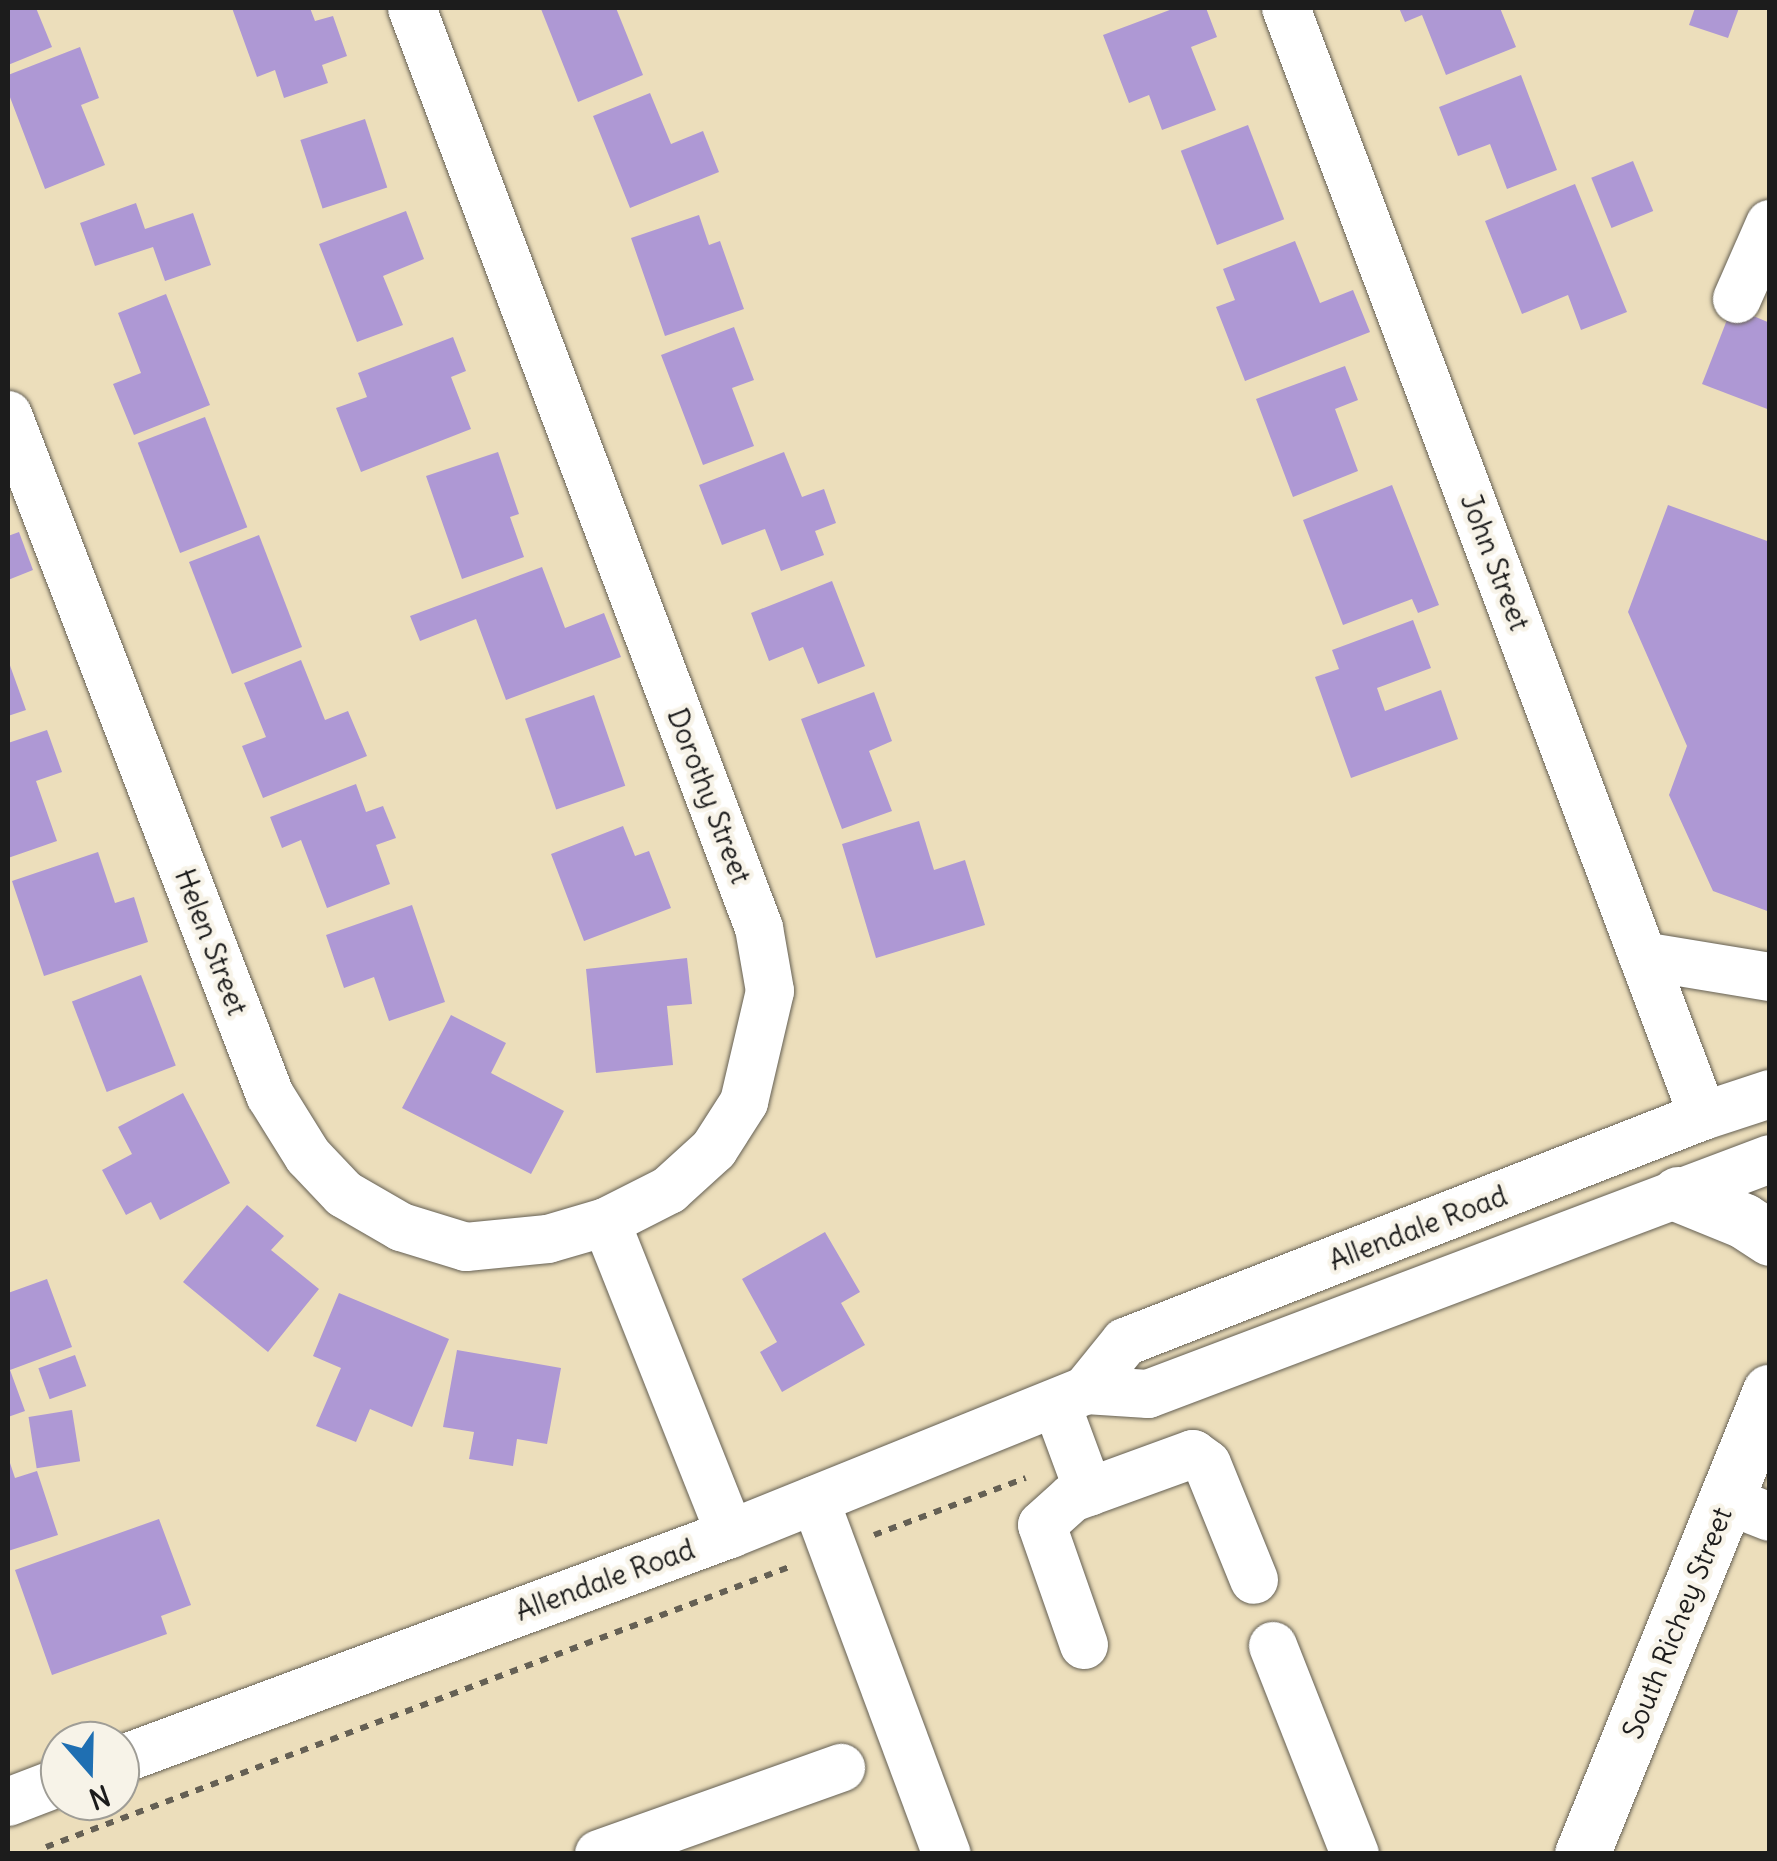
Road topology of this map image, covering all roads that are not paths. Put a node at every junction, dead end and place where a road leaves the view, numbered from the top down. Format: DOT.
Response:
graph roads {
  1 [pos="412,8"];
  2 [pos="1286,8"];
  3 [pos="1770,224"];
  4 [pos="1737,299"];
  5 [pos="8,416"];
  6 [pos="1642,956"];
  7 [pos="1770,978"];
  8 [pos="1770,1094"];
  9 [pos="1703,1116"];
  10 [pos="1770,1160"];
  11 [pos="1678,1194"];
  12 [pos="606,1222"];
  13 [pos="1770,1238"];
  14 [pos="1166,1388"];
  15 [pos="1770,1392"];
  16 [pos="1071,1396"];
  17 [pos="1193,1454"];
  18 [pos="1083,1475"];
  19 [pos="815,1500"];
  20 [pos="1748,1509"];
  21 [pos="730,1534"];
  22 [pos="1254,1580"];
  23 [pos="1084,1645"];
  24 [pos="1273,1646"];
  25 [pos="140,1753"];
  26 [pos="841,1768"];
  27 [pos="40,1790"];
  28 [pos="8,1802"];
  29 [pos="600,1854"];
  30 [pos="947,1854"];
  31 [pos="1355,1854"];
  32 [pos="1582,1854"];
  1 -- 12 [label="street, Dorothy Street"];
  2 -- 6 [label="street, John Street"];
  3 -- 4 [label="street"];
  5 -- 12 [label="street, Helen Street"];
  6 -- 7 [label="street"];
  6 -- 9 [label="street, John Street"];
  8 -- 9 [label="street, Allendale Road"];
  9 -- 16 [label="street, Allendale Road"];
  10 -- 11 [label="street, Allendale Road"];
  11 -- 13 [label="main road"];
  11 -- 14 [label="street, Allendale Road"];
  12 -- 21 [label="street"];
  14 -- 16 [label="street, Allendale Road"];
  14 -- 17 [label="street"];
  15 -- 20 [label="main road, South Richey Street"];
  16 -- 18 [label="street"];
  16 -- 19 [label="street, Allendale Road"];
  17 -- 18 [label="street"];
  17 -- 22 [label="street"];
  18 -- 23 [label="street"];
  19 -- 21 [label="street, Allendale Road"];
  19 -- 30 [label="street"];
  20 -- 32 [label="main road, South Richey Street"];
  21 -- 25 [label="street, Allendale Road"];
  24 -- 31 [label="street"];
  26 -- 29 [label="street"];
  27 -- 28 [label="street"];
}
